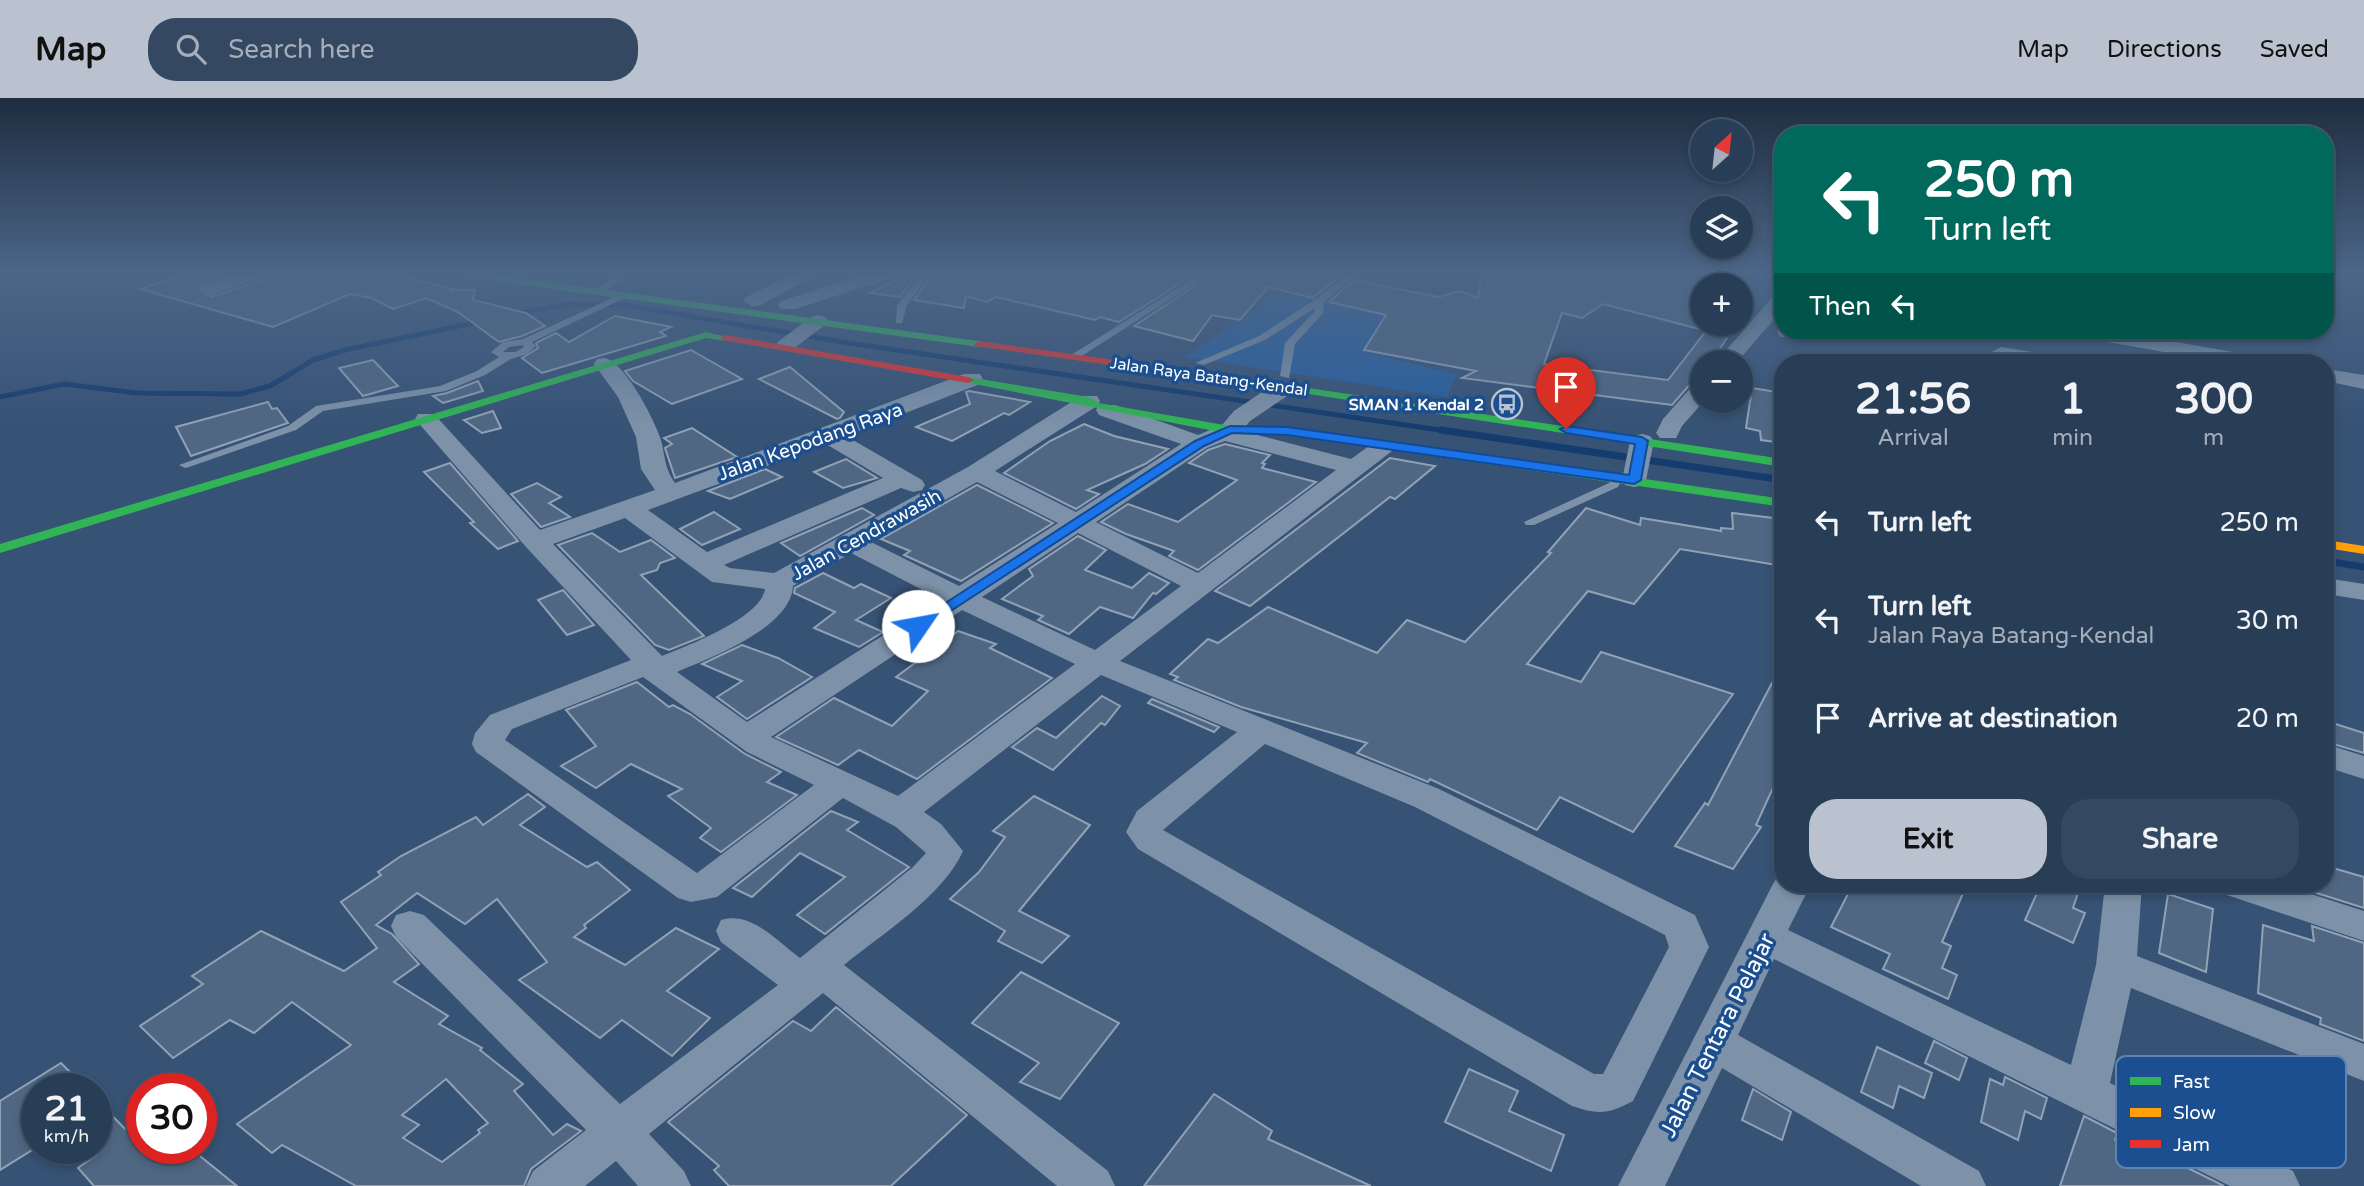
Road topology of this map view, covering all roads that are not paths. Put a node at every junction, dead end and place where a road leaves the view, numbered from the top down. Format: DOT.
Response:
graph roads {
  1 [pos="565,325"];
  2 [pos="803,325"];
  3 [pos="928,325"];
  4 [pos="1125,325"];
  5 [pos="1282,325"];
  6 [pos="1307,325"];
  7 [pos="1759,325"];
  8 [pos="811,326"];
  9 [pos="1262,338"];
  10 [pos="2130,340"];
  11 [pos="1290,343"];
  12 [pos="783,347"];
  13 [pos="1090,347"];
  14 [pos="1737,350"];
  15 [pos="1994,354"];
  16 [pos="2026,354"];
  17 [pos="2210,354"];
  18 [pos="1073,357"];
  19 [pos="1200,363"];
  20 [pos="605,364"];
  21 [pos="2334,376"];
  22 [pos="972,379"];
  23 [pos="1285,381"];
  24 [pos="2364,382"];
  25 [pos="1092,403"];
  26 [pos="1690,403"];
  27 [pos="426,419"];
  28 [pos="1232,426"];
  29 [pos="1668,433"];
  30 [pos="830,437"];
  31 [pos="1199,443"];
  32 [pos="1384,446"];
  33 [pos="1774,449"];
  34 [pos="1774,463"];
  35 [pos="185,465"];
  36 [pos="1634,465"];
  37 [pos="1353,467"];
  38 [pos="978,472"];
  39 [pos="902,479"];
  40 [pos="668,491"];
  41 [pos="936,496"];
  42 [pos="1774,501"];
  43 [pos="629,508"];
  44 [pos="1079,521"];
  45 [pos="1530,522"];
  46 [pos="2334,530"];
  47 [pos="2364,535"];
  48 [pos="535,541"];
  49 [pos="852,543"];
  50 [pos="2334,545"];
  51 [pos="0,550"];
  52 [pos="2364,550"];
  53 [pos="705,563"];
  54 [pos="779,582"];
  55 [pos="1199,584"];
  56 [pos="2334,587"];
  57 [pos="2364,592"];
  58 [pos="960,598"];
  59 [pos="1096,662"];
  60 [pos="653,667"];
  61 [pos="1262,729"];
  62 [pos="749,736"];
  63 [pos="2334,758"];
  64 [pos="2364,768"];
  65 [pos="839,784"];
  66 [pos="899,813"];
  67 [pos="1788,893"];
  68 [pos="2123,893"];
  69 [pos="2264,893"];
  70 [pos="410,926"];
  71 [pos="2364,926"];
  72 [pos="735,931"];
  73 [pos="1766,937"];
  74 [pos="2116,965"];
  75 [pos="811,975"];
  76 [pos="1713,1042"];
  77 [pos="2364,1063"];
  78 [pos="2086,1093"];
  79 [pos="2116,1108"];
  80 [pos="619,1133"];
  81 [pos="2240,1168"];
  82 [pos="549,1186"];
  83 [pos="668,1186"];
  84 [pos="1092,1186"];
  85 [pos="1641,1186"];
  86 [pos="1963,1186"];
  87 [pos="2277,1186"];
  1 -- 35 [label="lane"];
  2 -- 8 [label="main road, Jalan Raya Batang-Kendal"];
  3 -- 13 [label="main road, Jalan Raya Batang-Kendal"];
  4 -- 13 [label="lane"];
  5 -- 9 [label="lane"];
  6 -- 11 [label="lane"];
  7 -- 14 [label="street"];
  8 -- 12 [label="street"];
  8 -- 18 [label="main road, Jalan Raya Batang-Kendal"];
  9 -- 11 [label="lane"];
  9 -- 19 [label="lane"];
  10 -- 17 [label="street"];
  11 -- 23 [label="lane"];
  12 -- 20 [label="main road"];
  12 -- 22 [label="main road"];
  13 -- 18 [label="lane"];
  13 -- 19 [label="main road, Jalan Raya Batang-Kendal"];
  15 -- 16 [label="lane"];
  18 -- 23 [label="main road, Jalan Raya Batang-Kendal"];
  19 -- 23 [label="main road, Jalan Raya Batang-Kendal"];
  20 -- 27 [label="main road"];
  20 -- 40 [label="street"];
  21 -- 24 [label="street"];
  22 -- 25 [label="main road"];
  22 -- 30 [label="street, Jalan Kepodang Raya"];
  23 -- 28 [label="street"];
  23 -- 29 [label="main road, Jalan Raya Batang-Kendal"];
  23 -- 36 [label="main road, Jalan Raya Batang-Kendal"];
  25 -- 28 [label="main road"];
  25 -- 31 [label="street"];
  25 -- 38 [label="street, Jalan Cendrawasih"];
  26 -- 29 [label="street"];
  27 -- 48 [label="street"];
  27 -- 51 [label="main road"];
  28 -- 31 [label="street"];
  28 -- 32 [label="main road"];
  28 -- 37 [label="street"];
  29 -- 33 [label="main road, Jalan Raya Batang-Kendal"];
  30 -- 39 [label="street"];
  30 -- 40 [label="street, Jalan Kepodang Raya"];
  31 -- 44 [label="street"];
  32 -- 36 [label="main road"];
  32 -- 37 [label="street"];
  34 -- 36 [label="main road, Jalan Raya Batang-Kendal"];
  36 -- 42 [label="main road"];
  36 -- 45 [label="lane"];
  37 -- 55 [label="street"];
  38 -- 41 [label="street, Jalan Cendrawasih"];
  38 -- 44 [label="street"];
  39 -- 41 [label="street"];
  39 -- 53 [label="street"];
  40 -- 43 [label="street, Jalan Kepodang Raya"];
  41 -- 49 [label="street, Jalan Cendrawasih"];
  43 -- 48 [label="street, Jalan Kepodang Raya"];
  43 -- 53 [label="street"];
  44 -- 55 [label="street"];
  44 -- 58 [label="street"];
  46 -- 47 [label="main road"];
  48 -- 60 [label="street"];
  49 -- 54 [label="street, Jalan Cendrawasih"];
  49 -- 58 [label="street"];
  50 -- 52 [label="main road"];
  53 -- 54 [label="street"];
  54 -- 60 [label="street, Jalan Cendrawasih"];
  55 -- 59 [label="street"];
  56 -- 57 [label="street"];
  58 -- 59 [label="street"];
  58 -- 62 [label="street"];
  59 -- 61 [label="street"];
  59 -- 66 [label="street"];
  60 -- 62 [label="street"];
  60 -- 65 [label="street, Jalan Cendrawasih"];
  61 -- 61 [label="street"];
  62 -- 65 [label="street"];
  63 -- 64 [label="street"];
  65 -- 66 [label="street"];
  66 -- 75 [label="street"];
  67 -- 73 [label="street, Jalan Tentara Pelajar"];
  68 -- 74 [label="street"];
  69 -- 71 [label="street"];
  70 -- 80 [label="street"];
  72 -- 75 [label="street"];
  73 -- 76 [label="street, Jalan Tentara Pelajar"];
  73 -- 78 [label="street"];
  74 -- 77 [label="street"];
  74 -- 78 [label="street"];
  75 -- 80 [label="street"];
  75 -- 84 [label="street"];
  76 -- 85 [label="street, Jalan Tentara Pelajar"];
  76 -- 86 [label="street"];
  78 -- 79 [label="street"];
  80 -- 82 [label="street"];
  80 -- 83 [label="street"];
  81 -- 87 [label="street"];
}
